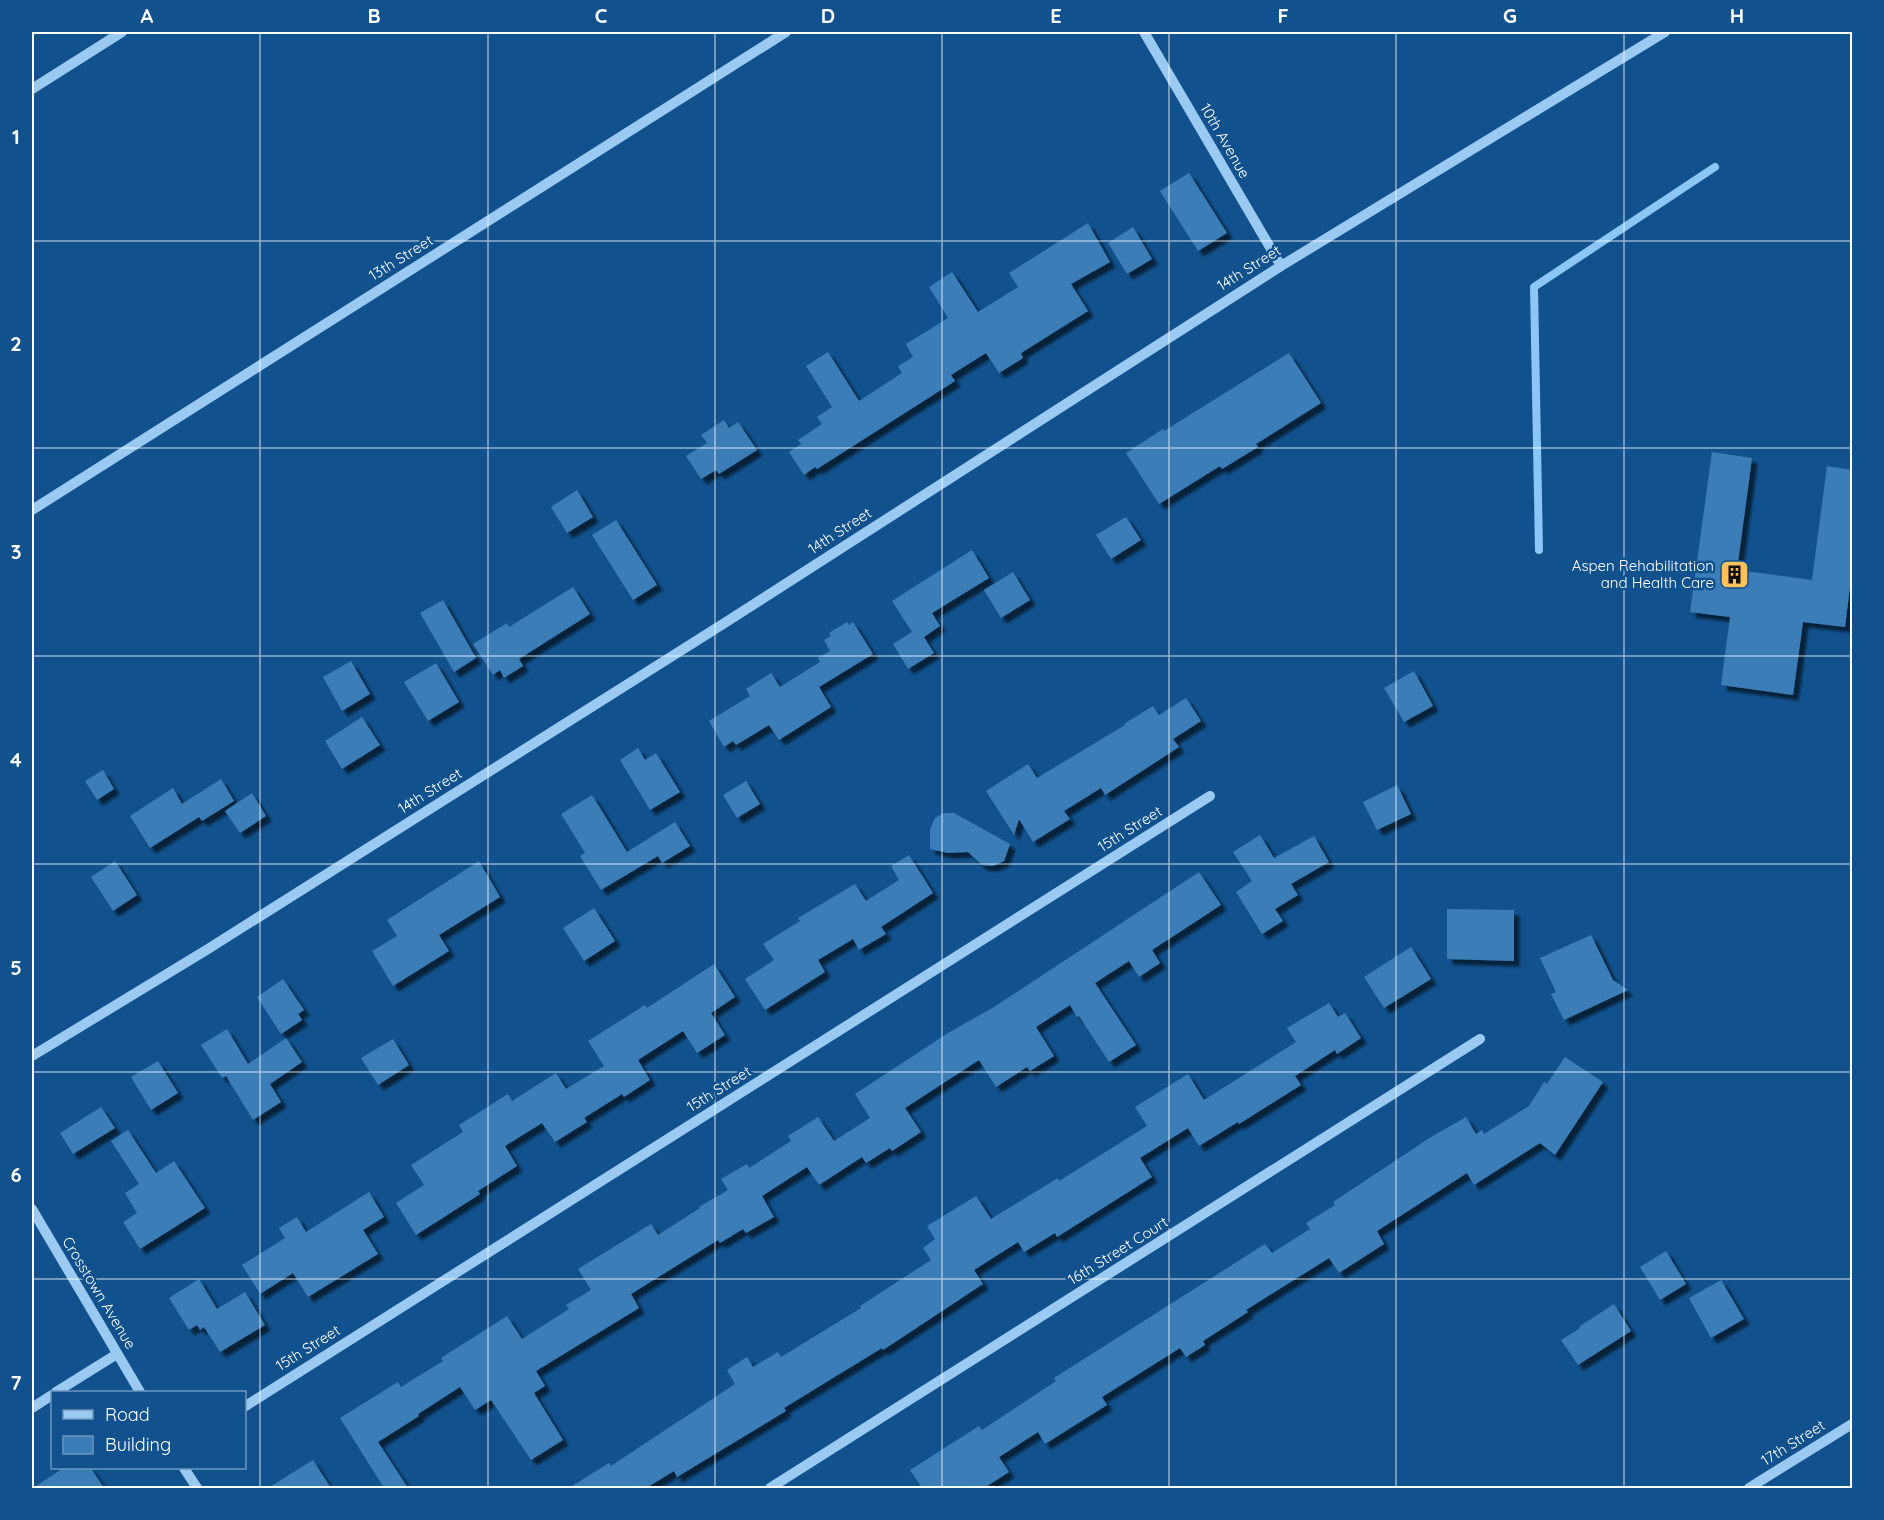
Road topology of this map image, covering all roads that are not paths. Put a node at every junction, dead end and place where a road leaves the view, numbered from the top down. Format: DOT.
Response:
graph roads {
  1 [pos="122,32"];
  2 [pos="786,32"];
  3 [pos="1144,32"];
  4 [pos="1665,32"];
  5 [pos="32,89"];
  6 [pos="1281,266"];
  7 [pos="32,510"];
  8 [pos="1210,796"];
  9 [pos="1480,1039"];
  10 [pos="32,1056"];
  11 [pos="32,1209"];
  12 [pos="117,1354"];
  13 [pos="59,1391"];
  14 [pos="139,1391"];
  15 [pos="51,1396"];
  16 [pos="246,1406"];
  17 [pos="32,1408"];
  18 [pos="1852,1424"];
  19 [pos="185,1469"];
  20 [pos="197,1488"];
  21 [pos="770,1488"];
  22 [pos="1749,1488"];
  1 -- 5 [label="street"];
  2 -- 7 [label="street, 13th Street"];
  3 -- 6 [label="street, 10th Avenue"];
  4 -- 6 [label="street, 14th Street"];
  6 -- 10 [label="street, 14th Street"];
  8 -- 16 [label="street, 15th Street"];
  9 -- 21 [label="street, 16th Street Court"];
  11 -- 12 [label="street, Crosstown Avenue"];
  12 -- 13 [label="street"];
  12 -- 14 [label="street, Crosstown Avenue"];
  15 -- 17 [label="street"];
  18 -- 22 [label="street, 17th Street"];
  19 -- 20 [label="street"];
}
